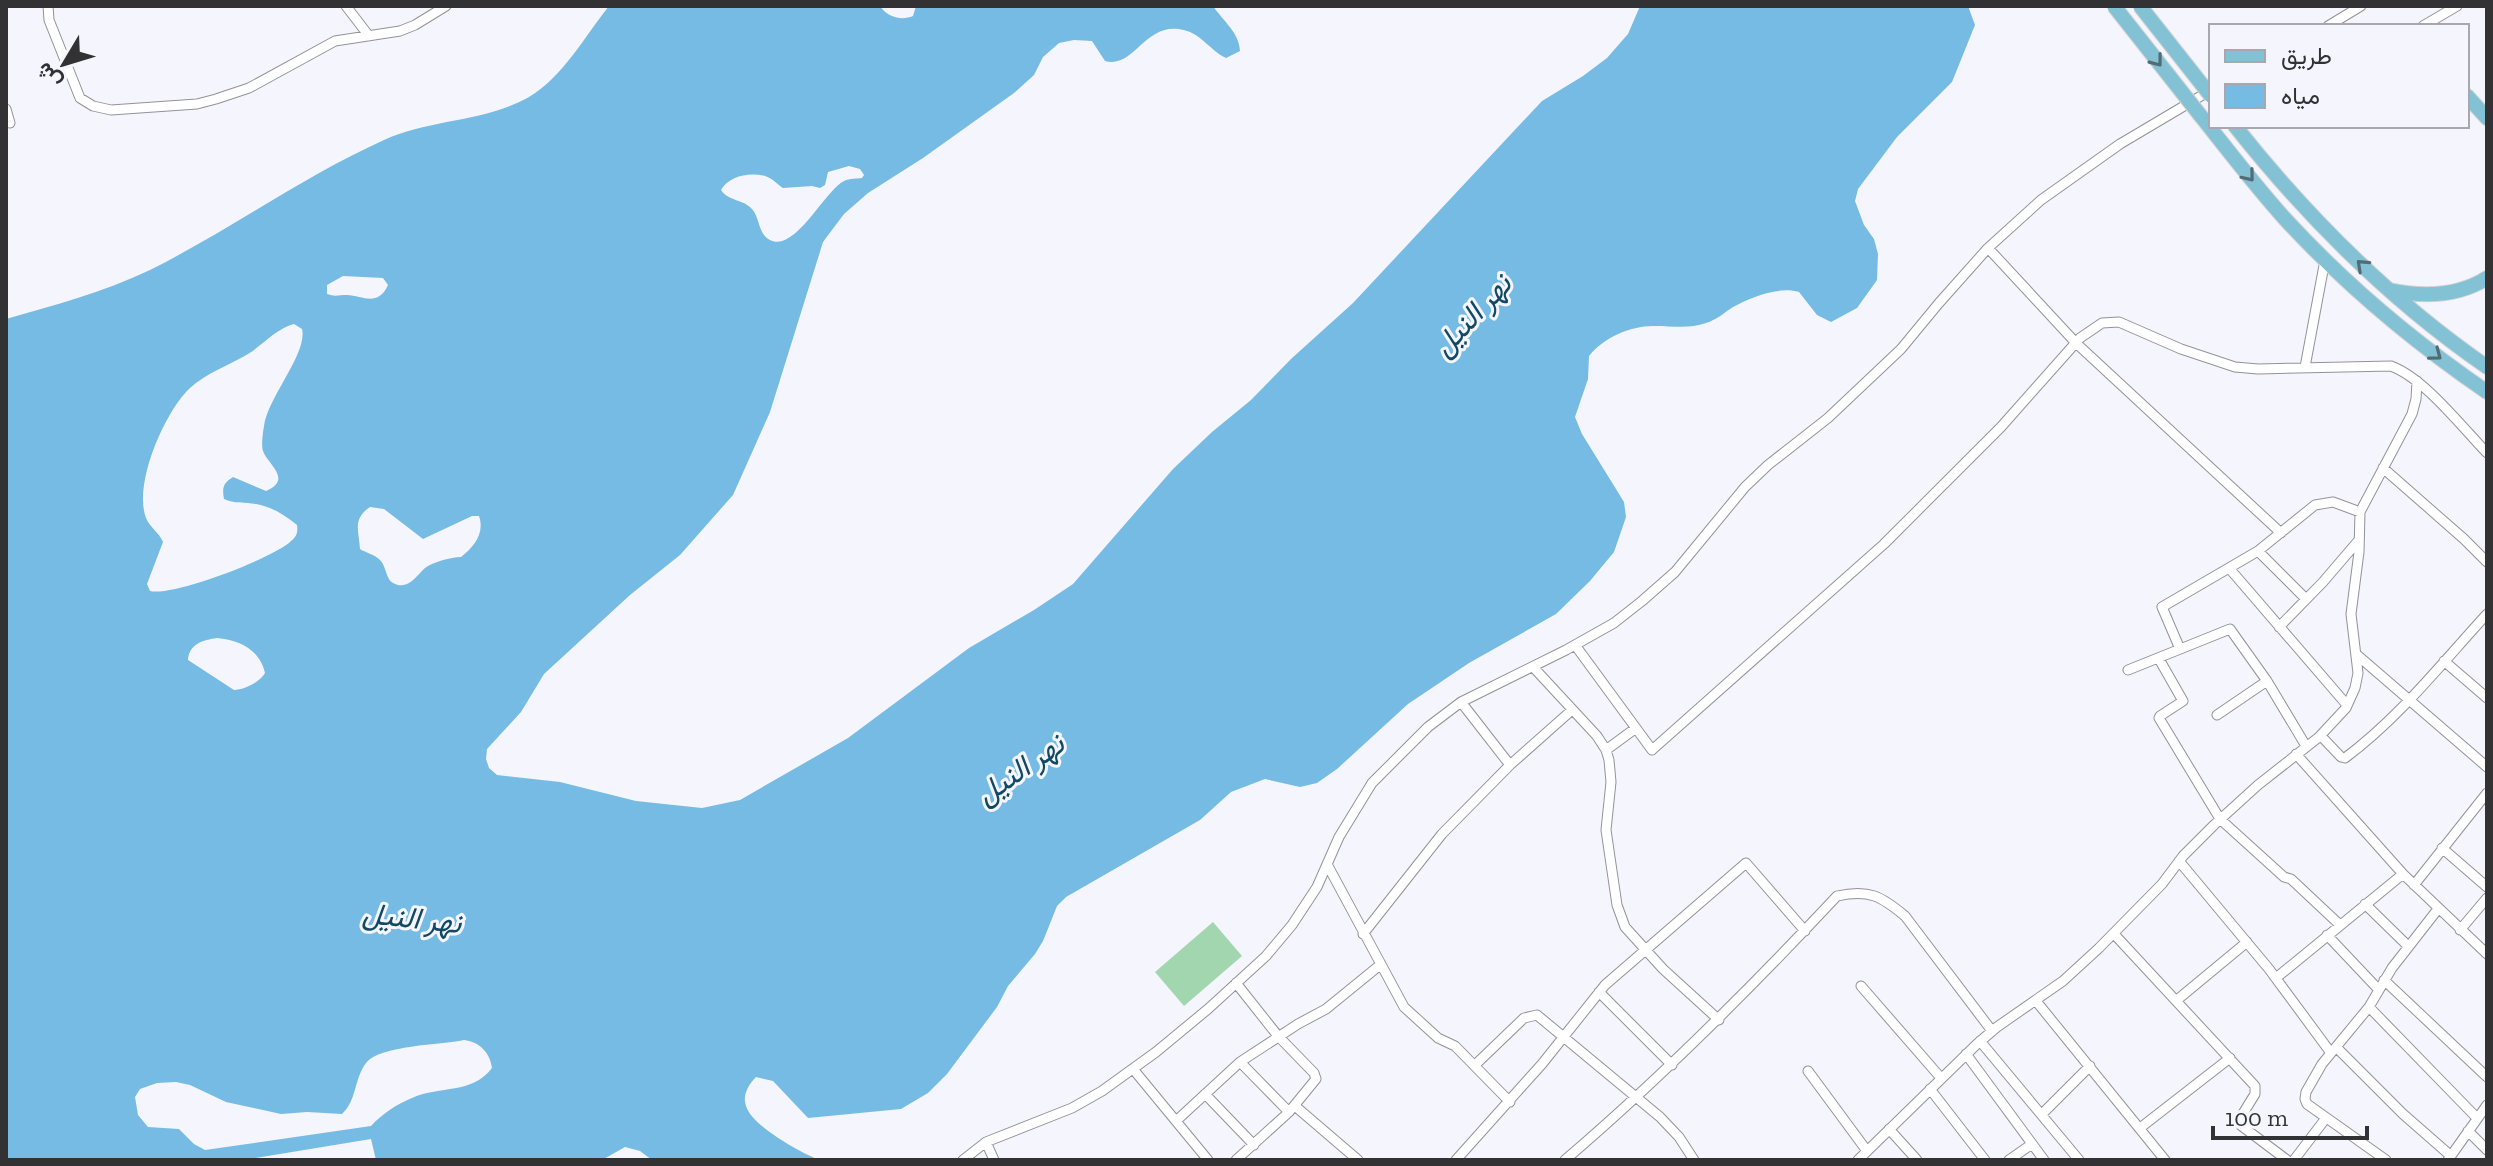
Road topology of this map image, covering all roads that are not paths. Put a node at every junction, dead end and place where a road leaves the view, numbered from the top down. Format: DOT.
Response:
graph roads {
  1 [pos="48,6"];
  2 [pos="346,6"];
  3 [pos="446,6"];
  4 [pos="2114,6"];
  5 [pos="2140,6"];
  6 [pos="2361,6"];
  7 [pos="2457,6"];
  8 [pos="2331,24"];
  9 [pos="2426,24"];
  10 [pos="369,36"];
  11 [pos="2209,91"];
  12 [pos="2209,93"];
  13 [pos="2469,98"];
  14 [pos="6,109"];
  15 [pos="2487,118"];
  16 [pos="10,123"];
  17 [pos="2209,126"];
  18 [pos="2210,128"];
  19 [pos="2237,128"];
  20 [pos="1988,248"];
  21 [pos="2325,260"];
  22 [pos="2487,278"];
  23 [pos="2389,290"];
  24 [pos="2076,343"];
  25 [pos="2305,367"];
  26 [pos="2487,367"];
  27 [pos="2417,381"];
  28 [pos="2487,392"];
  29 [pos="2487,453"];
  30 [pos="2383,468"];
  31 [pos="2360,512"];
  32 [pos="2281,533"];
  33 [pos="2359,540"];
  34 [pos="2258,551"];
  35 [pos="2487,562"];
  36 [pos="2229,568"];
  37 [pos="2306,599"];
  38 [pos="2487,614"];
  39 [pos="2279,627"];
  40 [pos="1575,645"];
  41 [pos="2180,649"];
  42 [pos="2356,654"];
  43 [pos="2159,659"];
  44 [pos="2444,661"];
  45 [pos="1534,668"];
  46 [pos="2128,670"];
  47 [pos="2267,681"];
  48 [pos="2487,698"];
  49 [pos="2409,700"];
  50 [pos="1461,702"];
  51 [pos="2347,705"];
  52 [pos="1572,710"];
  53 [pos="2217,715"];
  54 [pos="1636,728"];
  55 [pos="2321,736"];
  56 [pos="2306,746"];
  57 [pos="1606,750"];
  58 [pos="2296,754"];
  59 [pos="1510,765"];
  60 [pos="2487,767"];
  61 [pos="2487,793"];
  62 [pos="2220,819"];
  63 [pos="2442,848"];
  64 [pos="2179,861"];
  65 [pos="1328,866"];
  66 [pos="2403,874"];
  67 [pos="2414,885"];
  68 [pos="2487,887"];
  69 [pos="2487,898"];
  70 [pos="2365,904"];
  71 [pos="2438,909"];
  72 [pos="2340,925"];
  73 [pos="2460,930"];
  74 [pos="1805,931"];
  75 [pos="1363,934"];
  76 [pos="2114,934"];
  77 [pos="2327,935"];
  78 [pos="2247,942"];
  79 [pos="2408,946"];
  80 [pos="1645,951"];
  81 [pos="2487,954"];
  82 [pos="1380,965"];
  83 [pos="2276,978"];
  84 [pos="2384,980"];
  85 [pos="1236,983"];
  86 [pos="1861,986"];
  87 [pos="2379,990"];
  88 [pos="1599,992"];
  89 [pos="2177,1000"];
  90 [pos="2036,1001"];
  91 [pos="2369,1007"];
  92 [pos="1719,1020"];
  93 [pos="1992,1031"];
  94 [pos="1278,1036"];
  95 [pos="1564,1037"];
  96 [pos="1980,1041"];
  97 [pos="2333,1050"];
  98 [pos="1966,1054"];
  99 [pos="2230,1058"];
  100 [pos="1240,1062"];
  101 [pos="1475,1065"];
  102 [pos="1672,1065"];
  103 [pos="2090,1066"];
  104 [pos="1133,1069"];
  105 [pos="1808,1071"];
  106 [pos="2487,1077"];
  107 [pos="1941,1078"];
  108 [pos="1930,1089"];
  109 [pos="1205,1094"];
  110 [pos="1637,1098"];
  111 [pos="1510,1102"];
  112 [pos="2487,1105"];
  113 [pos="1292,1109"];
  114 [pos="2042,1114"];
  115 [pos="2326,1118"];
  116 [pos="2477,1118"];
  117 [pos="1176,1121"];
  118 [pos="2140,1128"];
  119 [pos="1889,1129"];
  120 [pos="2468,1131"];
  121 [pos="986,1142"];
  122 [pos="2032,1144"];
  123 [pos="1254,1145"];
  124 [pos="2487,1150"];
  125 [pos="1867,1151"];
  126 [pos="2449,1158"];
  127 [pos="963,1160"];
  128 [pos="994,1160"];
  129 [pos="1208,1160"];
  130 [pos="1236,1160"];
  131 [pos="1358,1160"];
  132 [pos="1456,1160"];
  133 [pos="1565,1160"];
  134 [pos="1694,1160"];
  135 [pos="1858,1160"];
  136 [pos="1917,1160"];
  137 [pos="1985,1160"];
  138 [pos="2009,1160"];
  139 [pos="2044,1160"];
  140 [pos="2079,1160"];
  141 [pos="2165,1160"];
  142 [pos="2287,1160"];
  143 [pos="2294,1160"];
  144 [pos="2386,1160"];
  1 -- 10 [label="street"];
  2 -- 10 [label="street"];
  3 -- 10 [label="street"];
  4 -- 17 [label="main road, one-way, bridge"];
  5 -- 12 [label="main road, bridge"];
  6 -- 8 [label="street"];
  7 -- 9 [label="street"];
  11 -- 20 [label="street"];
  13 -- 15 [label="main road"];
  14 -- 16 [label="street"];
  18 -- 21 [label="main road, one-way, bridge"];
  23 -- 19 [label="main road, one-way"];
  20 -- 24 [label="street"];
  20 -- 40 [label="street"];
  21 -- 25 [label="street"];
  21 -- 28 [label="main road, one-way"];
  22 -- 23 [label="main road"];
  23 -- 26 [label="main road"];
  24 -- 25 [label="street"];
  24 -- 32 [label="street"];
  24 -- 54 [label="street"];
  25 -- 27 [label="street"];
  27 -- 29 [label="street"];
  27 -- 30 [label="street"];
  30 -- 31 [label="street"];
  30 -- 35 [label="street"];
  31 -- 32 [label="street"];
  31 -- 33 [label="street"];
  32 -- 34 [label="street"];
  33 -- 37 [label="street"];
  33 -- 42 [label="street"];
  34 -- 36 [label="street"];
  34 -- 37 [label="street"];
  36 -- 39 [label="street"];
  36 -- 41 [label="street"];
  37 -- 39 [label="street"];
  38 -- 44 [label="street"];
  39 -- 51 [label="street"];
  40 -- 45 [label="street"];
  40 -- 54 [label="street"];
  41 -- 43 [label="street"];
  41 -- 47 [label="street"];
  42 -- 49 [label="street"];
  42 -- 51 [label="street"];
  43 -- 46 [label="street"];
  43 -- 62 [label="street"];
  44 -- 48 [label="street"];
  44 -- 49 [label="street"];
  45 -- 50 [label="street"];
  45 -- 52 [label="street"];
  47 -- 53 [label="street"];
  47 -- 56 [label="street"];
  49 -- 55 [label="street"];
  49 -- 60 [label="street"];
  50 -- 59 [label="street"];
  50 -- 65 [label="street"];
  51 -- 55 [label="street"];
  52 -- 57 [label="street"];
  52 -- 59 [label="street"];
  54 -- 57 [label="street"];
  55 -- 56 [label="street"];
  56 -- 58 [label="street"];
  57 -- 80 [label="street"];
  58 -- 62 [label="street"];
  58 -- 66 [label="street"];
  59 -- 75 [label="street"];
  61 -- 63 [label="street"];
  62 -- 64 [label="street"];
  62 -- 72 [label="street"];
  63 -- 67 [label="street"];
  63 -- 68 [label="street"];
  64 -- 76 [label="street"];
  64 -- 78 [label="street"];
  65 -- 75 [label="street"];
  65 -- 85 [label="street"];
  66 -- 67 [label="street"];
  66 -- 70 [label="street"];
  67 -- 71 [label="street"];
  69 -- 73 [label="street"];
  70 -- 72 [label="street"];
  70 -- 79 [label="street"];
  71 -- 73 [label="street"];
  71 -- 79 [label="street"];
  72 -- 77 [label="street"];
  73 -- 81 [label="street"];
  74 -- 80 [label="street"];
  74 -- 92 [label="street"];
  74 -- 93 [label="street"];
  75 -- 82 [label="street"];
  76 -- 89 [label="street"];
  76 -- 90 [label="street"];
  77 -- 83 [label="street"];
  77 -- 87 [label="street"];
  78 -- 83 [label="street"];
  78 -- 89 [label="street"];
  79 -- 84 [label="street"];
  80 -- 88 [label="street"];
  80 -- 92 [label="street"];
  82 -- 94 [label="street"];
  82 -- 101 [label="street"];
  83 -- 97 [label="street"];
  84 -- 87 [label="street"];
  84 -- 106 [label="street"];
  85 -- 94 [label="street"];
  85 -- 104 [label="street"];
  86 -- 107 [label="street"];
  87 -- 91 [label="street"];
  88 -- 95 [label="street"];
  88 -- 102 [label="street"];
  89 -- 99 [label="street"];
  90 -- 93 [label="street"];
  90 -- 103 [label="street"];
  91 -- 97 [label="street"];
  91 -- 116 [label="street"];
  92 -- 102 [label="street"];
  93 -- 96 [label="street"];
  94 -- 100 [label="street"];
  94 -- 113 [label="street"];
  95 -- 101 [label="street"];
  95 -- 110 [label="street"];
  95 -- 111 [label="street"];
  96 -- 98 [label="street"];
  96 -- 114 [label="street"];
  97 -- 115 [label="street"];
  97 -- 126 [label="street"];
  98 -- 107 [label="street"];
  98 -- 122 [label="street"];
  99 -- 118 [label="street"];
  99 -- 142 [label="street"];
  100 -- 109 [label="street"];
  100 -- 113 [label="street"];
  101 -- 111 [label="street"];
  102 -- 110 [label="street"];
  103 -- 114 [label="street"];
  103 -- 118 [label="street"];
  104 -- 117 [label="street"];
  104 -- 121 [label="street"];
  105 -- 125 [label="street"];
  107 -- 108 [label="street"];
  108 -- 119 [label="street"];
  108 -- 137 [label="street"];
  109 -- 117 [label="street"];
  109 -- 123 [label="street"];
  110 -- 133 [label="street"];
  110 -- 134 [label="street"];
  111 -- 132 [label="street"];
  112 -- 116 [label="street"];
  113 -- 123 [label="street"];
  113 -- 131 [label="street"];
  114 -- 140 [label="street"];
  115 -- 143 [label="street"];
  115 -- 144 [label="street"];
  116 -- 120 [label="street"];
  117 -- 129 [label="street"];
  118 -- 141 [label="street"];
  119 -- 125 [label="street"];
  119 -- 136 [label="street"];
  120 -- 124 [label="street"];
  120 -- 126 [label="street"];
  121 -- 127 [label="street"];
  121 -- 128 [label="street"];
  122 -- 138 [label="street"];
  122 -- 139 [label="street"];
  123 -- 130 [label="street"];
  125 -- 135 [label="street"];
}
